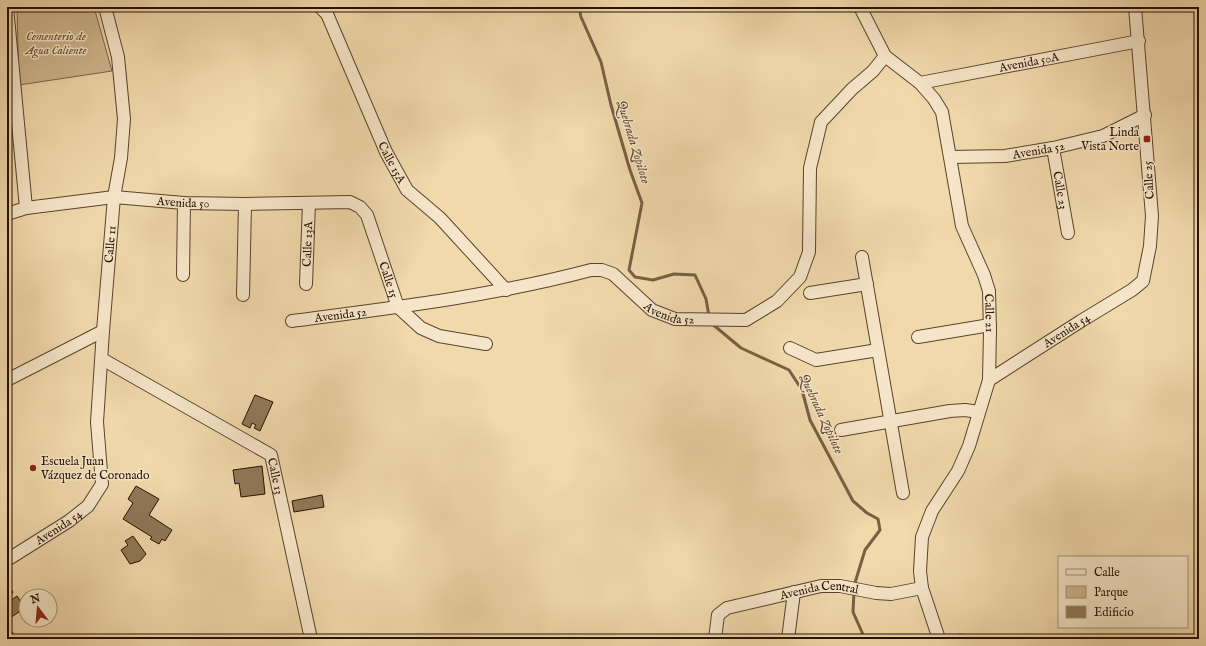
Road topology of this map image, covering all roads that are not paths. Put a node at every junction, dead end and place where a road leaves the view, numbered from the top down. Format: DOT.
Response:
graph roads {
  1 [pos="7,7"];
  2 [pos="105,7"];
  3 [pos="320,7"];
  4 [pos="860,7"];
  5 [pos="1135,7"];
  6 [pos="1139,41"];
  7 [pos="885,56"];
  8 [pos="920,83"];
  9 [pos="1144,115"];
  10 [pos="1053,148"];
  11 [pos="951,157"];
  12 [pos="114,198"];
  13 [pos="184,203"];
  14 [pos="244,204"];
  15 [pos="309,204"];
  16 [pos="360,207"];
  17 [pos="26,208"];
  18 [pos="7,214"];
  19 [pos="1068,233"];
  20 [pos="862,256"];
  21 [pos="183,275"];
  22 [pos="1143,281"];
  23 [pos="306,284"];
  24 [pos="867,284"];
  25 [pos="506,290"];
  26 [pos="810,293"];
  27 [pos="243,295"];
  28 [pos="398,307"];
  29 [pos="292,321"];
  30 [pos="990,325"];
  31 [pos="103,331"];
  32 [pos="918,337"];
  33 [pos="486,344"];
  34 [pos="790,348"];
  35 [pos="878,350"];
  36 [pos="102,359"];
  37 [pos="7,380"];
  38 [pos="989,380"];
  39 [pos="980,412"];
  40 [pos="890,421"];
  41 [pos="841,430"];
  42 [pos="102,484"];
  43 [pos="903,493"];
  44 [pos="7,560"];
  45 [pos="922,588"];
  46 [pos="794,592"];
  47 [pos="7,636"];
  48 [pos="9,639"];
  49 [pos="311,639"];
  50 [pos="715,639"];
  51 [pos="788,639"];
  52 [pos="939,639"];
  1 -- 17 [label="street"];
  2 -- 12 [label="street, Calle 11"];
  3 -- 25 [label="street, Calle 15A"];
  4 -- 7 [label="street, Calle 21"];
  5 -- 6 [label="street, Calle 25"];
  6 -- 8 [label="street, Avenida 50A"];
  6 -- 9 [label="street, Calle 25"];
  7 -- 8 [label="street, Calle 21"];
  7 -- 25 [label="street, Avenida 52"];
  8 -- 11 [label="street, Calle 21"];
  9 -- 10 [label="street, Avenida 52"];
  9 -- 22 [label="street, Calle 25"];
  10 -- 11 [label="street, Avenida 52"];
  10 -- 19 [label="street, Calle 23"];
  11 -- 30 [label="street, Calle 21"];
  12 -- 13 [label="street, Avenida 50"];
  12 -- 17 [label="street, Avenida 50"];
  12 -- 31 [label="street, Calle 11"];
  13 -- 14 [label="street, Avenida 50"];
  13 -- 21 [label="street"];
  14 -- 15 [label="street, Avenida 50"];
  14 -- 27 [label="street"];
  15 -- 16 [label="street, Avenida 50"];
  15 -- 23 [label="street, Calle 13A"];
  16 -- 28 [label="street, Calle 15"];
  17 -- 18 [label="street, Avenida 50"];
  20 -- 24 [label="street"];
  22 -- 38 [label="street, Avenida 54"];
  24 -- 26 [label="street"];
  24 -- 35 [label="street"];
  25 -- 28 [label="street, Avenida 52"];
  28 -- 29 [label="street, Avenida 52"];
  28 -- 33 [label="street, Calle 15"];
  30 -- 32 [label="street"];
  30 -- 38 [label="street, Calle 21"];
  31 -- 36 [label="street, Calle 11"];
  31 -- 37 [label="street"];
  34 -- 35 [label="street"];
  35 -- 40 [label="street"];
  36 -- 42 [label="street, Calle 11"];
  36 -- 49 [label="street, Calle 13"];
  38 -- 39 [label="street, Calle 21"];
  39 -- 40 [label="street"];
  39 -- 45 [label="street, Calle 21"];
  40 -- 41 [label="street"];
  40 -- 43 [label="street"];
  42 -- 44 [label="street, Avenida 54"];
  45 -- 46 [label="street, Avenida Central"];
  45 -- 52 [label="street, Calle 21"];
  46 -- 50 [label="street, Avenida Central"];
  46 -- 51 [label="street"];
  47 -- 48 [label="street"];
}
